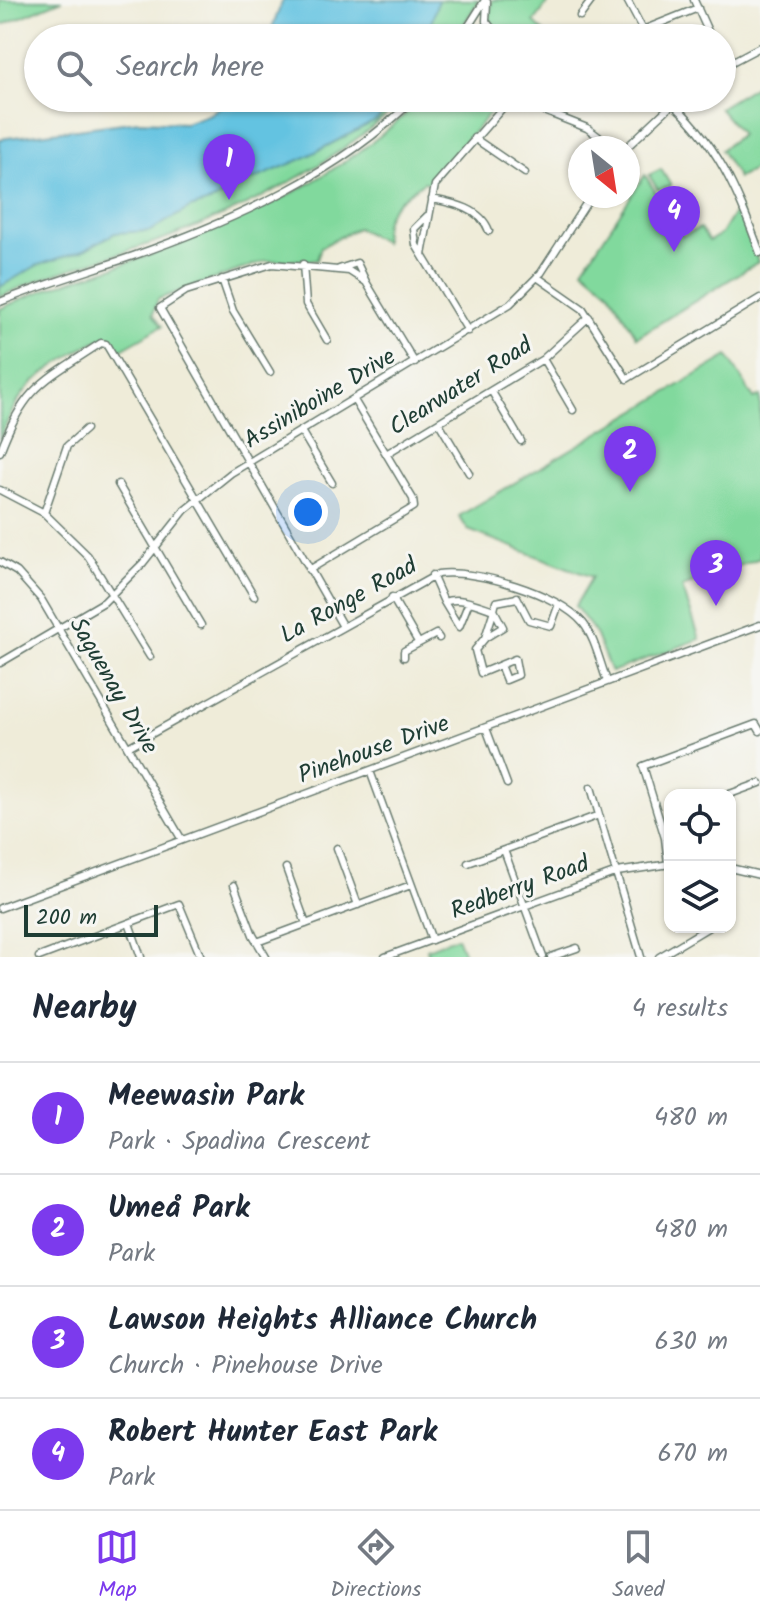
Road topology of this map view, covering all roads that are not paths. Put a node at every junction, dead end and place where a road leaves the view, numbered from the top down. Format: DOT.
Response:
graph roads {
  1 [pos="486,0"];
  2 [pos="592,0"];
  3 [pos="627,0"];
  4 [pos="694,0"];
  5 [pos="698,8"];
  6 [pos="580,16"];
  7 [pos="470,24"];
  8 [pos="488,24"];
  9 [pos="640,24"];
  10 [pos="658,24"];
  11 [pos="705,24"];
  12 [pos="760,47"];
  13 [pos="736,59"];
  14 [pos="399,112"];
  15 [pos="497,112"];
  16 [pos="549,112"];
  17 [pos="661,112"];
  18 [pos="683,112"];
  19 [pos="598,136"];
  20 [pos="638,136"];
  21 [pos="474,138"];
  22 [pos="525,173"];
  23 [pos="432,199"];
  24 [pos="583,208"];
  25 [pos="760,226"];
  26 [pos="752,229"];
  27 [pos="489,231"];
  28 [pos="760,253"];
  29 [pos="303,264"];
  30 [pos="537,277"];
  31 [pos="222,279"];
  32 [pos="760,298"];
  33 [pos="0,302"];
  34 [pos="589,317"];
  35 [pos="468,331"];
  36 [pos="327,340"];
  37 [pos="543,359"];
  38 [pos="415,363"];
  39 [pos="270,372"];
  40 [pos="492,392"];
  41 [pos="354,400"];
  42 [pos="573,410"];
  43 [pos="439,423"];
  44 [pos="86,429"];
  45 [pos="301,431"];
  46 [pos="521,441"];
  47 [pos="0,452"];
  48 [pos="386,454"];
  49 [pos="247,463"];
  50 [pos="469,473"];
  51 [pos="332,483"];
  52 [pos="118,484"];
  53 [pos="0,490"];
  54 [pos="197,498"];
  55 [pos="44,513"];
  56 [pos="155,546"];
  57 [pos="0,562"];
  58 [pos="309,570"];
  59 [pos="432,575"];
  60 [pos="519,590"];
  61 [pos="113,594"];
  62 [pos="254,596"];
  63 [pos="392,597"];
  64 [pos="517,598"];
  65 [pos="444,602"];
  66 [pos="469,602"];
  67 [pos="559,604"];
  68 [pos="494,610"];
  69 [pos="201,625"];
  70 [pos="342,625"];
  71 [pos="760,625"];
  72 [pos="61,630"];
  73 [pos="439,638"];
  74 [pos="485,638"];
  75 [pos="418,642"];
  76 [pos="150,657"];
  77 [pos="404,657"];
  78 [pos="1,661"];
  79 [pos="500,665"];
  80 [pos="607,681"];
  81 [pos="486,728"];
  82 [pos="760,731"];
  83 [pos="128,747"];
  84 [pos="370,771"];
  85 [pos="760,783"];
  86 [pos="507,784"];
  87 [pos="591,787"];
  88 [pos="736,792"];
  89 [pos="599,815"];
  90 [pos="664,819"];
  91 [pos="660,820"];
  92 [pos="182,840"];
  93 [pos="337,848"];
  94 [pos="504,850"];
  95 [pos="668,861"];
  96 [pos="468,863"];
  97 [pos="664,865"];
  98 [pos="286,868"];
  99 [pos="736,869"];
  100 [pos="617,872"];
  101 [pos="760,875"];
  102 [pos="234,885"];
  103 [pos="411,885"];
  104 [pos="358,905"];
  105 [pos="524,906"];
  106 [pos="0,908"];
  107 [pos="129,923"];
  108 [pos="306,924"];
  109 [pos="692,933"];
  110 [pos="699,933"];
  111 [pos="694,936"];
  112 [pos="432,940"];
  113 [pos="257,942"];
  114 [pos="577,948"];
  115 [pos="39,957"];
  116 [pos="141,957"];
  117 [pos="201,957"];
  118 [pos="266,957"];
  119 [pos="385,957"];
  120 [pos="543,957"];
  121 [pos="551,957"];
  122 [pos="641,957"];
  123 [pos="659,957"];
  1 -- 7 [label="street"];
  1 -- 8 [label="street"];
  2 -- 6 [label="street"];
  3 -- 9 [label="street"];
  4 -- 5 [label="street"];
  5 -- 10 [label="street"];
  5 -- 11 [label="street"];
  12 -- 13 [label="street"];
  14 -- 33 [label="street"];
  15 -- 21 [label="street"];
  16 -- 19 [label="street"];
  17 -- 20 [label="street"];
  18 -- 26 [label="street"];
  21 -- 22 [label="street"];
  21 -- 23 [label="street"];
  23 -- 27 [label="street"];
  23 -- 35 [label="street"];
  24 -- 30 [label="street, Assiniboine Drive"];
  25 -- 26 [label="street"];
  26 -- 28 [label="street"];
  29 -- 31 [label="street"];
  29 -- 36 [label="street"];
  29 -- 38 [label="street"];
  30 -- 34 [label="street"];
  30 -- 35 [label="street, Assiniboine Drive"];
  31 -- 39 [label="street"];
  31 -- 49 [label="street"];
  32 -- 34 [label="street"];
  34 -- 37 [label="street, Clearwater Road"];
  35 -- 38 [label="street, Assiniboine Drive"];
  37 -- 40 [label="street, Clearwater Road"];
  37 -- 42 [label="street"];
  38 -- 41 [label="street, Assiniboine Drive"];
  40 -- 43 [label="street, Clearwater Road"];
  40 -- 46 [label="street"];
  41 -- 45 [label="street, Assiniboine Drive"];
  41 -- 48 [label="street"];
  43 -- 48 [label="street, Clearwater Road"];
  43 -- 50 [label="street"];
  44 -- 55 [label="street"];
  45 -- 49 [label="street, Assiniboine Drive"];
  45 -- 51 [label="street"];
  47 -- 54 [label="street"];
  48 -- 58 [label="street"];
  49 -- 54 [label="street, Assiniboine Drive"];
  49 -- 58 [label="street"];
  52 -- 56 [label="street"];
  53 -- 55 [label="street"];
  54 -- 56 [label="street, Assiniboine Drive"];
  54 -- 62 [label="street"];
  55 -- 61 [label="street"];
  56 -- 61 [label="street, Assiniboine Drive"];
  56 -- 69 [label="street"];
  57 -- 72 [label="street, Saguenay Drive"];
  58 -- 70 [label="street"];
  59 -- 60 [label="street, La Ronge Road"];
  59 -- 63 [label="street, La Ronge Road"];
  59 -- 65 [label="street"];
  60 -- 64 [label="street"];
  60 -- 67 [label="street, La Ronge Road"];
  61 -- 72 [label="street, Assiniboine Drive"];
  61 -- 76 [label="street"];
  63 -- 70 [label="street, La Ronge Road"];
  63 -- 75 [label="street"];
  64 -- 67 [label="street"];
  64 -- 68 [label="street"];
  65 -- 66 [label="street"];
  65 -- 66 [label="street"];
  66 -- 68 [label="street"];
  67 -- 80 [label="street, La Ronge Road"];
  68 -- 74 [label="street"];
  68 -- 74 [label="street"];
  70 -- 83 [label="street, La Ronge Road"];
  71 -- 80 [label="street, Pinehouse Drive"];
  72 -- 78 [label="street, Assiniboine Drive"];
  72 -- 83 [label="street, Saguenay Drive"];
  73 -- 75 [label="street"];
  74 -- 79 [label="street"];
  75 -- 77 [label="street"];
  80 -- 81 [label="street, Pinehouse Drive"];
  81 -- 84 [label="street, Pinehouse Drive"];
  81 -- 86 [label="street"];
  82 -- 91 [label="street"];
  83 -- 92 [label="street, Saguenay Drive"];
  84 -- 92 [label="street, Pinehouse Drive"];
  84 -- 103 [label="street"];
  85 -- 88 [label="street"];
  87 -- 89 [label="street"];
  89 -- 94 [label="street"];
  89 -- 100 [label="street"];
  90 -- 91 [label="street"];
  91 -- 95 [label="street"];
  92 -- 106 [label="street, Pinehouse Drive"];
  93 -- 104 [label="street"];
  94 -- 96 [label="street"];
  94 -- 105 [label="street"];
  97 -- 100 [label="street, Redberry Road"];
  98 -- 108 [label="street"];
  99 -- 101 [label="street"];
  100 -- 105 [label="street, Redberry Road"];
  100 -- 122 [label="street"];
  102 -- 113 [label="street"];
  103 -- 104 [label="street"];
  103 -- 112 [label="street"];
  104 -- 108 [label="street"];
  105 -- 112 [label="street, Redberry Road"];
  105 -- 120 [label="street"];
  107 -- 115 [label="street"];
  107 -- 116 [label="street"];
  107 -- 117 [label="street"];
  108 -- 113 [label="street"];
  109 -- 111 [label="street"];
  110 -- 111 [label="street"];
  111 -- 123 [label="street"];
  112 -- 119 [label="street, Redberry Road"];
  113 -- 118 [label="street"];
  114 -- 121 [label="street"];
}
